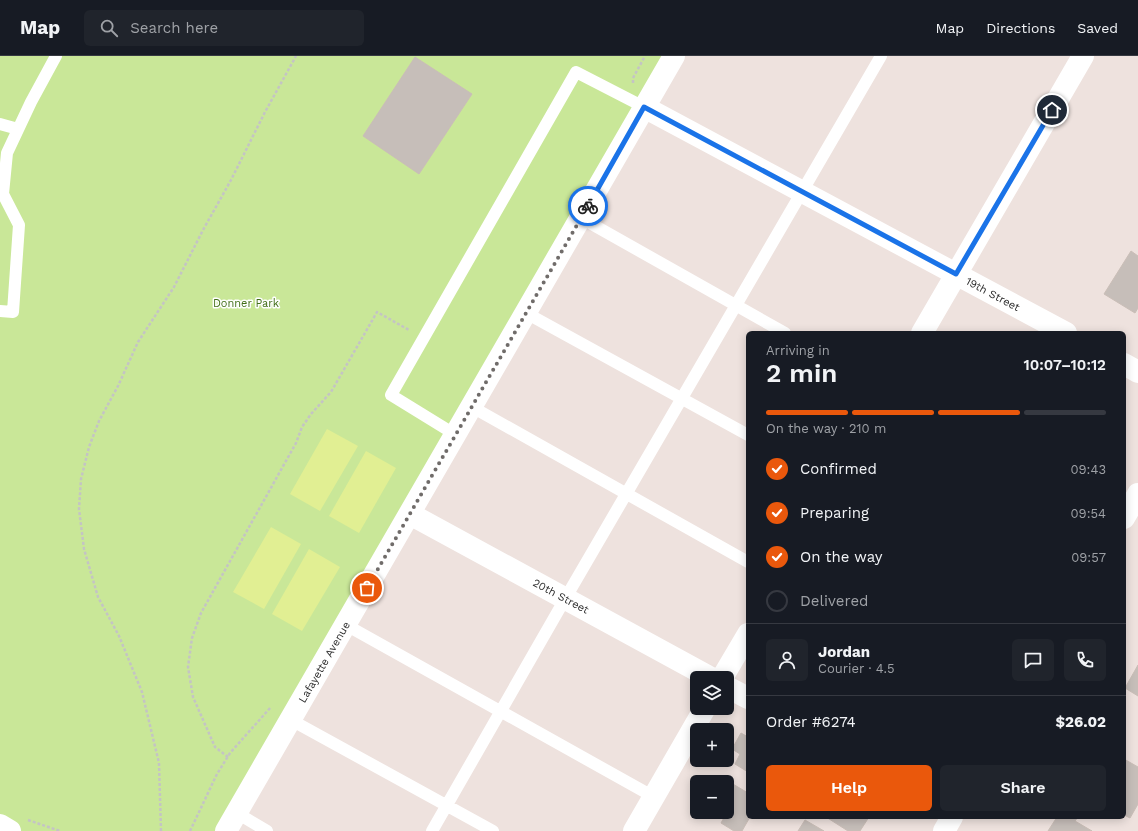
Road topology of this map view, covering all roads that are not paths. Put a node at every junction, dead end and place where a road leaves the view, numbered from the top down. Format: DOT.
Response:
graph roads {
  1 [pos="56,56"];
  2 [pos="674,56"];
  3 [pos="881,56"];
  4 [pos="1083,56"];
  5 [pos="644,107"];
  6 [pos="0,124"];
  7 [pos="18,129"];
  8 [pos="802,191"];
  9 [pos="581,218"];
  10 [pos="956,274"];
  11 [pos="736,306"];
  12 [pos="0,311"];
  13 [pos="526,313"];
  14 [pos="781,331"];
  15 [pos="923,331"];
  16 [pos="1062,331"];
  17 [pos="1126,365"];
  18 [pos="1138,372"];
  19 [pos="682,399"];
  20 [pos="472,407"];
  21 [pos="746,434"];
  22 [pos="456,435"];
  23 [pos="627,493"];
  24 [pos="1138,494"];
  25 [pos="410,514"];
  26 [pos="1126,515"];
  27 [pos="746,561"];
  28 [pos="565,599"];
  29 [pos="346,625"];
  30 [pos="746,637"];
  31 [pos="698,671"];
  32 [pos="726,671"];
  33 [pos="734,691"];
  34 [pos="746,697"];
  35 [pos="501,711"];
  36 [pos="701,715"];
  37 [pos="290,720"];
  38 [pos="654,797"];
  39 [pos="446,806"];
  40 [pos="951,819"];
  41 [pos="232,822"];
  42 [pos="0,825"];
  43 [pos="10,831"];
  44 [pos="267,831"];
  45 [pos="432,831"];
  46 [pos="493,831"];
  47 [pos="634,831"];
  48 [pos="944,831"];
  1 -- 7 [label="lane"];
  2 -- 5 [label="street, Lafayette Avenue"];
  3 -- 8 [label="lane"];
  4 -- 10 [label="street"];
  5 -- 8 [label="street, 19th Street"];
  5 -- 9 [label="street, Lafayette Avenue"];
  5 -- 22 [label="lane"];
  6 -- 7 [label="lane"];
  7 -- 12 [label="lane"];
  8 -- 10 [label="street, 19th Street"];
  8 -- 11 [label="lane"];
  9 -- 11 [label="lane"];
  9 -- 13 [label="street, Lafayette Avenue"];
  10 -- 15 [label="street"];
  10 -- 16 [label="street, 19th Street"];
  11 -- 14 [label="lane"];
  11 -- 19 [label="lane"];
  13 -- 19 [label="lane"];
  13 -- 20 [label="street, Lafayette Avenue"];
  17 -- 18 [label="street"];
  19 -- 21 [label="lane"];
  19 -- 23 [label="lane"];
  20 -- 22 [label="street, Lafayette Avenue"];
  20 -- 23 [label="lane"];
  22 -- 25 [label="street, Lafayette Avenue"];
  23 -- 27 [label="lane"];
  23 -- 28 [label="lane"];
  24 -- 26 [label="street"];
  25 -- 28 [label="street, 20th Street"];
  25 -- 29 [label="street, Lafayette Avenue"];
  28 -- 31 [label="street, 20th Street"];
  28 -- 35 [label="lane"];
  29 -- 35 [label="lane"];
  29 -- 37 [label="street, Lafayette Avenue"];
  30 -- 32 [label="street"];
  33 -- 34 [label="street"];
  35 -- 38 [label="lane"];
  35 -- 39 [label="lane"];
  36 -- 38 [label="street"];
  37 -- 39 [label="lane"];
  37 -- 41 [label="street, Lafayette Avenue"];
  38 -- 47 [label="street"];
  39 -- 45 [label="lane"];
  39 -- 46 [label="lane"];
  40 -- 48 [label="street"];
  41 -- 44 [label="lane"];
  42 -- 43 [label="street"];
}
